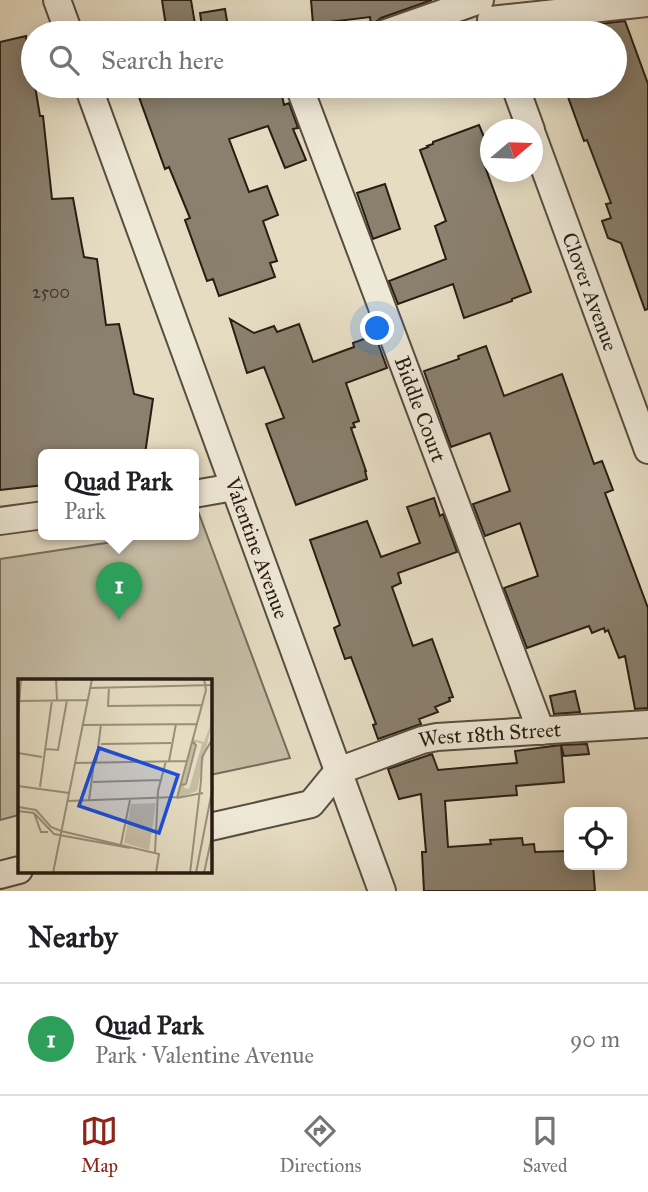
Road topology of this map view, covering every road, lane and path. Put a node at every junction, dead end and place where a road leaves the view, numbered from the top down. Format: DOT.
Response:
graph roads {
  1 [pos="57,0"];
  2 [pos="648,3"];
  3 [pos="487,13"];
  4 [pos="65,21"];
  5 [pos="447,21"];
  6 [pos="92,98"];
  7 [pos="303,98"];
  8 [pos="519,98"];
  9 [pos="527,119"];
  10 [pos="543,162"];
  11 [pos="648,450"];
  12 [pos="234,487"];
  13 [pos="199,493"];
  14 [pos="38,516"];
  15 [pos="0,521"];
  16 [pos="648,723"];
  17 [pos="541,732"];
  18 [pos="338,771"];
  19 [pos="212,827"];
  20 [pos="18,870"];
  21 [pos="0,875"];
  22 [pos="382,891"];
  1 -- 4 [label="street"];
  2 -- 3 [label="street"];
  3 -- 5 [label="street"];
  6 -- 12 [label="street, Valentine Avenue"];
  7 -- 17 [label="street, Biddle Court"];
  8 -- 9 [label="street, Clover Avenue"];
  10 -- 11 [label="street, Clover Avenue"];
  12 -- 13 [label="street"];
  12 -- 18 [label="street, Valentine Avenue"];
  14 -- 15 [label="street"];
  16 -- 17 [label="street, West 18th Street"];
  17 -- 18 [label="street, West 18th Street"];
  18 -- 19 [label="street"];
  18 -- 22 [label="street, Valentine Avenue"];
  20 -- 21 [label="street"];
}
